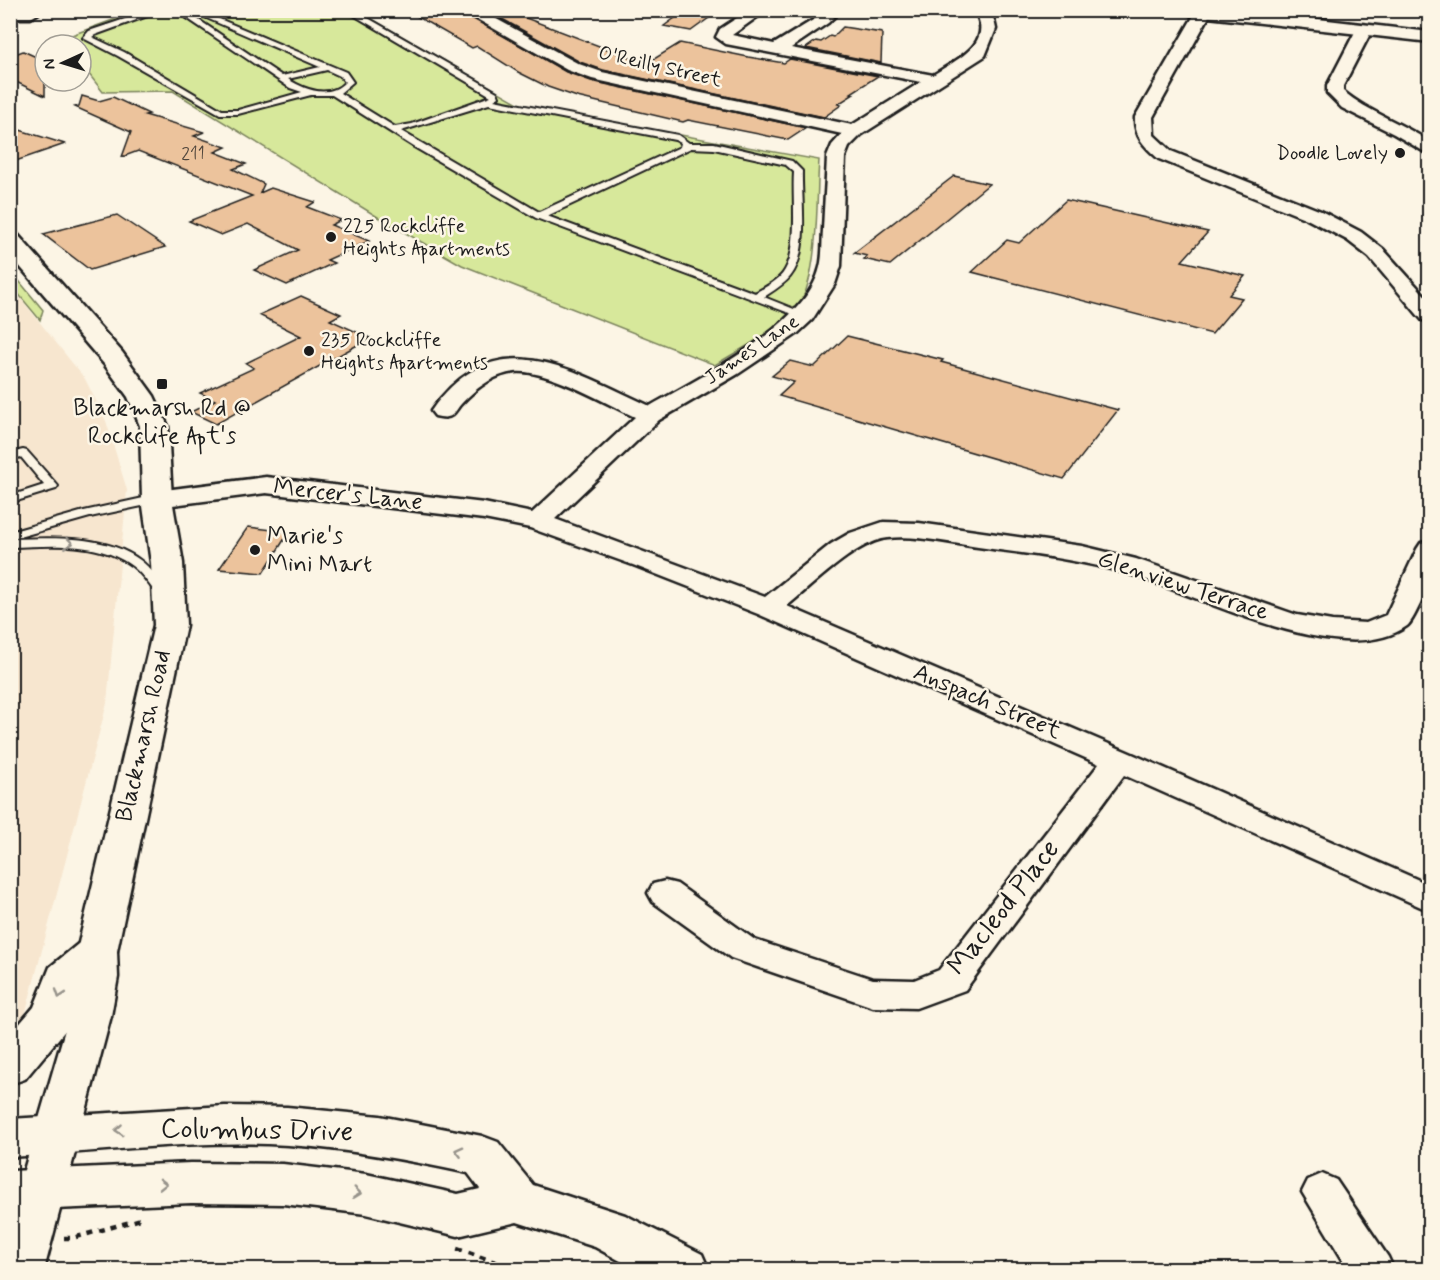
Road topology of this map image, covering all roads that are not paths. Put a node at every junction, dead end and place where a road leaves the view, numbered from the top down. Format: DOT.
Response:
graph roads {
  1 [pos="161,10"];
  2 [pos="178,10"];
  3 [pos="191,10"];
  4 [pos="348,10"];
  5 [pos="468,10"];
  6 [pos="760,10"];
  7 [pos="826,10"];
  8 [pos="981,10"];
  9 [pos="1197,12"];
  10 [pos="10,13"];
  11 [pos="30,13"];
  12 [pos="1364,30"];
  13 [pos="1430,37"];
  14 [pos="778,50"];
  15 [pos="327,68"];
  16 [pos="282,78"];
  17 [pos="936,80"];
  18 [pos="333,92"];
  19 [pos="308,93"];
  20 [pos="483,103"];
  21 [pos="394,130"];
  22 [pos="855,131"];
  23 [pos="1427,146"];
  24 [pos="684,147"];
  25 [pos="539,216"];
  26 [pos="10,240"];
  27 [pos="756,297"];
  28 [pos="804,315"];
  29 [pos="1430,315"];
  30 [pos="443,411"];
  31 [pos="651,415"];
  32 [pos="10,457"];
  33 [pos="157,499"];
  34 [pos="10,501"];
  35 [pos="537,522"];
  36 [pos="10,536"];
  37 [pos="10,543"];
  38 [pos="1430,549"];
  39 [pos="168,598"];
  40 [pos="768,608"];
  41 [pos="1119,759"];
  42 [pos="665,893"];
  43 [pos="1430,899"];
  44 [pos="97,951"];
  45 [pos="10,1066"];
  46 [pos="58,1134"];
  47 [pos="10,1138"];
  48 [pos="26,1190"];
  49 [pos="1322,1192"];
  50 [pos="517,1201"];
  51 [pos="20,1269"];
  52 [pos="685,1269"];
  53 [pos="1373,1269"];
  1 -- 19 [label="lane"];
  2 -- 16 [label="lane"];
  3 -- 15 [label="lane"];
  4 -- 20 [label="lane"];
  5 -- 22 [label="street, O'Reilly Street"];
  6 -- 14 [label="street"];
  7 -- 14 [label="street"];
  8 -- 17 [label="street, James Lane"];
  9 -- 12 [label="street"];
  9 -- 29 [label="street"];
  10 -- 11 [label="street"];
  12 -- 13 [label="street"];
  12 -- 23 [label="street"];
  14 -- 17 [label="street"];
  15 -- 16 [label="lane"];
  15 -- 18 [label="lane"];
  16 -- 19 [label="lane"];
  17 -- 22 [label="street, James Lane"];
  18 -- 19 [label="lane"];
  18 -- 21 [label="lane"];
  20 -- 21 [label="lane"];
  20 -- 24 [label="lane"];
  21 -- 25 [label="lane"];
  22 -- 28 [label="street, James Lane"];
  24 -- 25 [label="lane"];
  24 -- 27 [label="lane"];
  25 -- 27 [label="lane"];
  26 -- 33 [label="street, Blackmarsh Road"];
  27 -- 28 [label="lane"];
  28 -- 31 [label="street, James Lane"];
  30 -- 31 [label="street"];
  31 -- 35 [label="street, James Lane"];
  32 -- 34 [label="lane"];
  33 -- 35 [label="street, Mercer's Lane"];
  33 -- 36 [label="lane"];
  33 -- 39 [label="street, Blackmarsh Road"];
  35 -- 40 [label="street, Anspach Street"];
  37 -- 39 [label="lane, one-way"];
  38 -- 40 [label="street, Glenview Terrace"];
  39 -- 44 [label="street, Blackmarsh Road"];
  40 -- 41 [label="street, Anspach Street"];
  41 -- 42 [label="street, Macleod Place"];
  41 -- 43 [label="street, Anspach Street"];
  44 -- 45 [label="street, one-way"];
  44 -- 46 [label="street, Blackmarsh Road"];
  46 -- 47 [label="street, Columbus Drive"];
  46 -- 48 [label="street, Blackmarsh Road"];
  50 -- 46 [label="street, Columbus Drive, one-way"];
  48 -- 50 [label="street, one-way"];
  48 -- 51 [label="street, Blackmarsh Road"];
  49 -- 53 [label="street"];
  50 -- 52 [label="street"];
}
